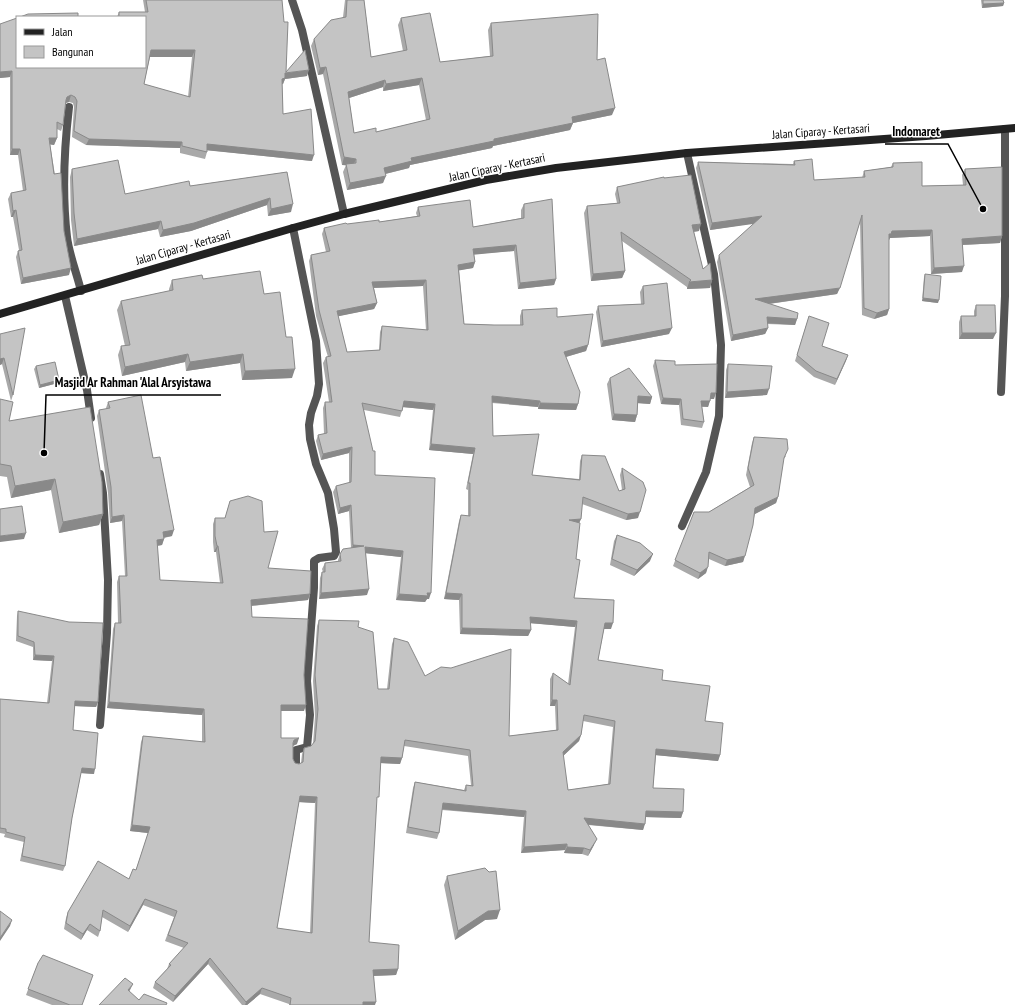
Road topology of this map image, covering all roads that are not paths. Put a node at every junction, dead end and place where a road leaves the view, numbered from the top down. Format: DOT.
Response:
graph roads {
  1 [pos="292,0"];
  2 [pos="69,107"];
  3 [pos="1015,128"];
  4 [pos="1005,129"];
  5 [pos="687,153"];
  6 [pos="344,214"];
  7 [pos="293,228"];
  8 [pos="81,291"];
  9 [pos="66,296"];
  10 [pos="0,314"];
  11 [pos="1001,392"];
  12 [pos="93,427"];
  13 [pos="98,464"];
  14 [pos="682,526"];
  15 [pos="100,725"];
  16 [pos="296,765"];
  1 -- 6 [label="street"];
  2 -- 8 [label="street"];
  3 -- 4 [label="main road, Jalan Ciparay - Kertasari"];
  4 -- 5 [label="main road, Jalan Ciparay - Kertasari"];
  4 -- 11 [label="street"];
  5 -- 6 [label="main road, Jalan Ciparay - Kertasari"];
  5 -- 14 [label="street"];
  6 -- 7 [label="main road, Jalan Ciparay - Kertasari"];
  7 -- 8 [label="main road, Jalan Ciparay - Kertasari"];
  7 -- 16 [label="street"];
  8 -- 9 [label="main road, Jalan Ciparay - Kertasari"];
  9 -- 10 [label="main road, Jalan Ciparay - Kertasari"];
  9 -- 12 [label="street"];
  13 -- 15 [label="street"];
}
